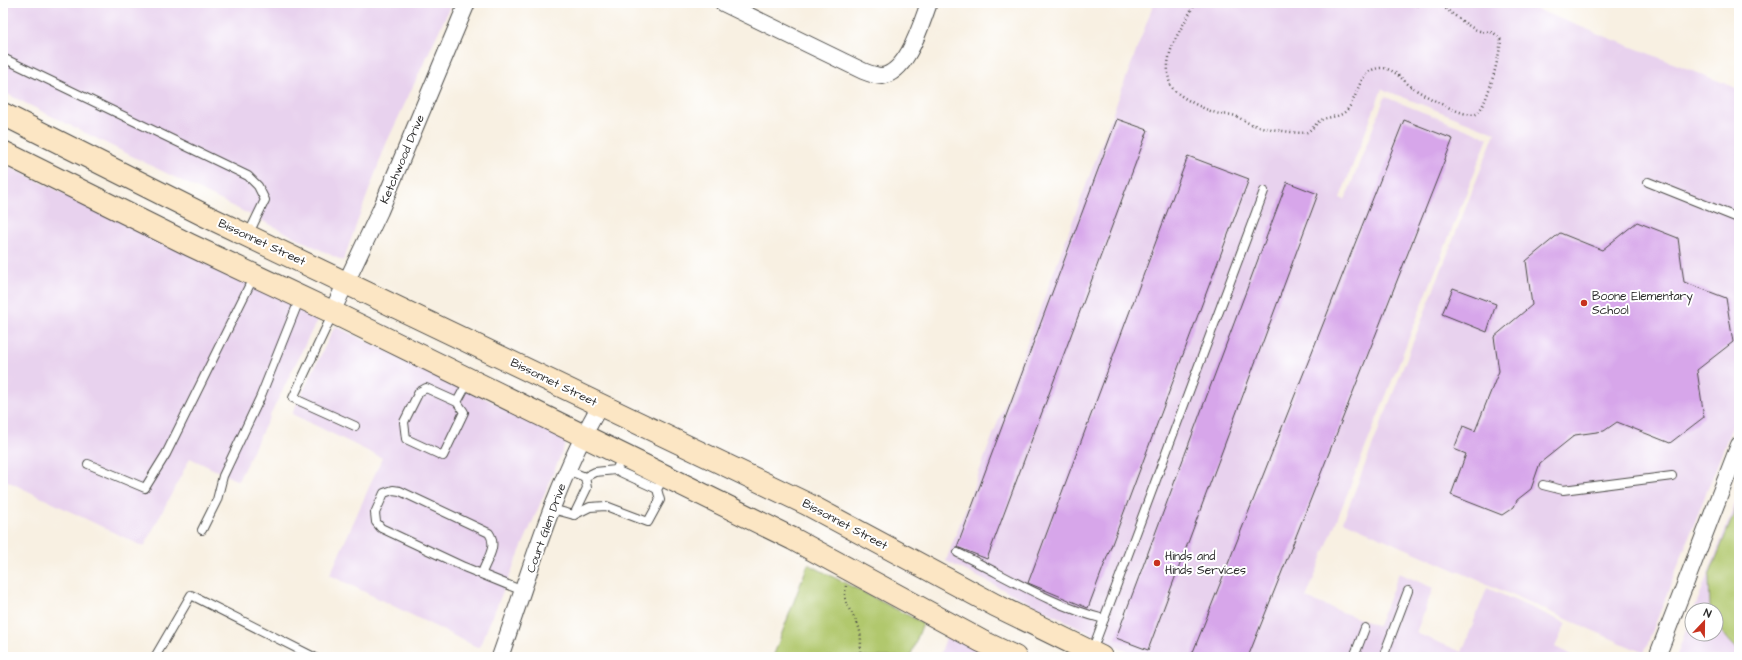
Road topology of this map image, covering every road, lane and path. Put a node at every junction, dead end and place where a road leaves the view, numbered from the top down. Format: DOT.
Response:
graph roads {
  1 [pos="467,3"];
  2 [pos="723,3"];
  3 [pos="929,3"];
  4 [pos="1195,3"];
  5 [pos="1410,3"];
  6 [pos="1424,3"];
  7 [pos="1438,3"];
  8 [pos="3,58"];
  9 [pos="3,114"];
  10 [pos="60,142"];
  11 [pos="3,152"];
  12 [pos="50,174"];
  13 [pos="1648,182"];
  14 [pos="1264,191"];
  15 [pos="1738,218"];
  16 [pos="248,236"];
  17 [pos="254,276"];
  18 [pos="346,282"];
  19 [pos="300,297"];
  20 [pos="332,312"];
  21 [pos="469,379"];
  22 [pos="457,402"];
  23 [pos="600,404"];
  24 [pos="355,426"];
  25 [pos="583,434"];
  26 [pos="1739,445"];
  27 [pos="620,462"];
  28 [pos="88,464"];
  29 [pos="567,470"];
  30 [pos="1672,476"];
  31 [pos="584,477"];
  32 [pos="661,482"];
  33 [pos="1543,485"];
  34 [pos="552,509"];
  35 [pos="574,515"];
  36 [pos="202,530"];
  37 [pos="958,553"];
  38 [pos="853,572"];
  39 [pos="482,573"];
  40 [pos="523,591"];
  41 [pos="1408,591"];
  42 [pos="1104,620"];
  43 [pos="1365,628"];
  44 [pos="1097,655"];
  45 [pos="155,657"];
  46 [pos="314,657"];
  47 [pos="500,657"];
  48 [pos="860,657"];
  49 [pos="1015,657"];
  50 [pos="1354,657"];
  51 [pos="1382,657"];
  52 [pos="1656,657"];
  1 -- 18 [label="street, Ketchwood Drive"];
  2 -- 3 [label="street"];
  4 -- 7 [label="path"];
  5 -- 6 [label="path"];
  8 -- 16 [label="lane"];
  9 -- 10 [label="main road, Bissonnet Street"];
  10 -- 12 [label="main road"];
  10 -- 16 [label="main road, Bissonnet Street"];
  11 -- 12 [label="main road"];
  12 -- 17 [label="main road"];
  13 -- 15 [label="lane"];
  14 -- 42 [label="lane"];
  16 -- 18 [label="main road, Bissonnet Street"];
  17 -- 19 [label="main road"];
  17 -- 28 [label="lane"];
  18 -- 20 [label="street, Ketchwood Drive"];
  18 -- 23 [label="main road, Bissonnet Street"];
  19 -- 20 [label="main road"];
  19 -- 36 [label="lane"];
  20 -- 21 [label="main road"];
  20 -- 24 [label="lane"];
  21 -- 22 [label="lane"];
  21 -- 25 [label="main road"];
  22 -- 22 [label="lane"];
  23 -- 25 [label="street, Court Glen Drive"];
  23 -- 44 [label="main road, Bissonnet Street"];
  25 -- 27 [label="main road"];
  25 -- 29 [label="street, Court Glen Drive"];
  26 -- 52 [label="street"];
  27 -- 31 [label="lane"];
  27 -- 32 [label="main road"];
  29 -- 31 [label="lane"];
  29 -- 34 [label="street, Court Glen Drive"];
  30 -- 33 [label="lane"];
  31 -- 35 [label="lane"];
  32 -- 35 [label="lane"];
  32 -- 38 [label="main road"];
  34 -- 35 [label="lane"];
  34 -- 40 [label="street, Court Glen Drive"];
  37 -- 42 [label="lane"];
  38 -- 48 [label="path"];
  38 -- 49 [label="main road"];
  39 -- 39 [label="lane"];
  39 -- 40 [label="lane"];
  40 -- 47 [label="street, Court Glen Drive"];
  41 -- 51 [label="lane"];
  42 -- 44 [label="lane"];
  43 -- 50 [label="lane"];
  45 -- 46 [label="lane"];
}
